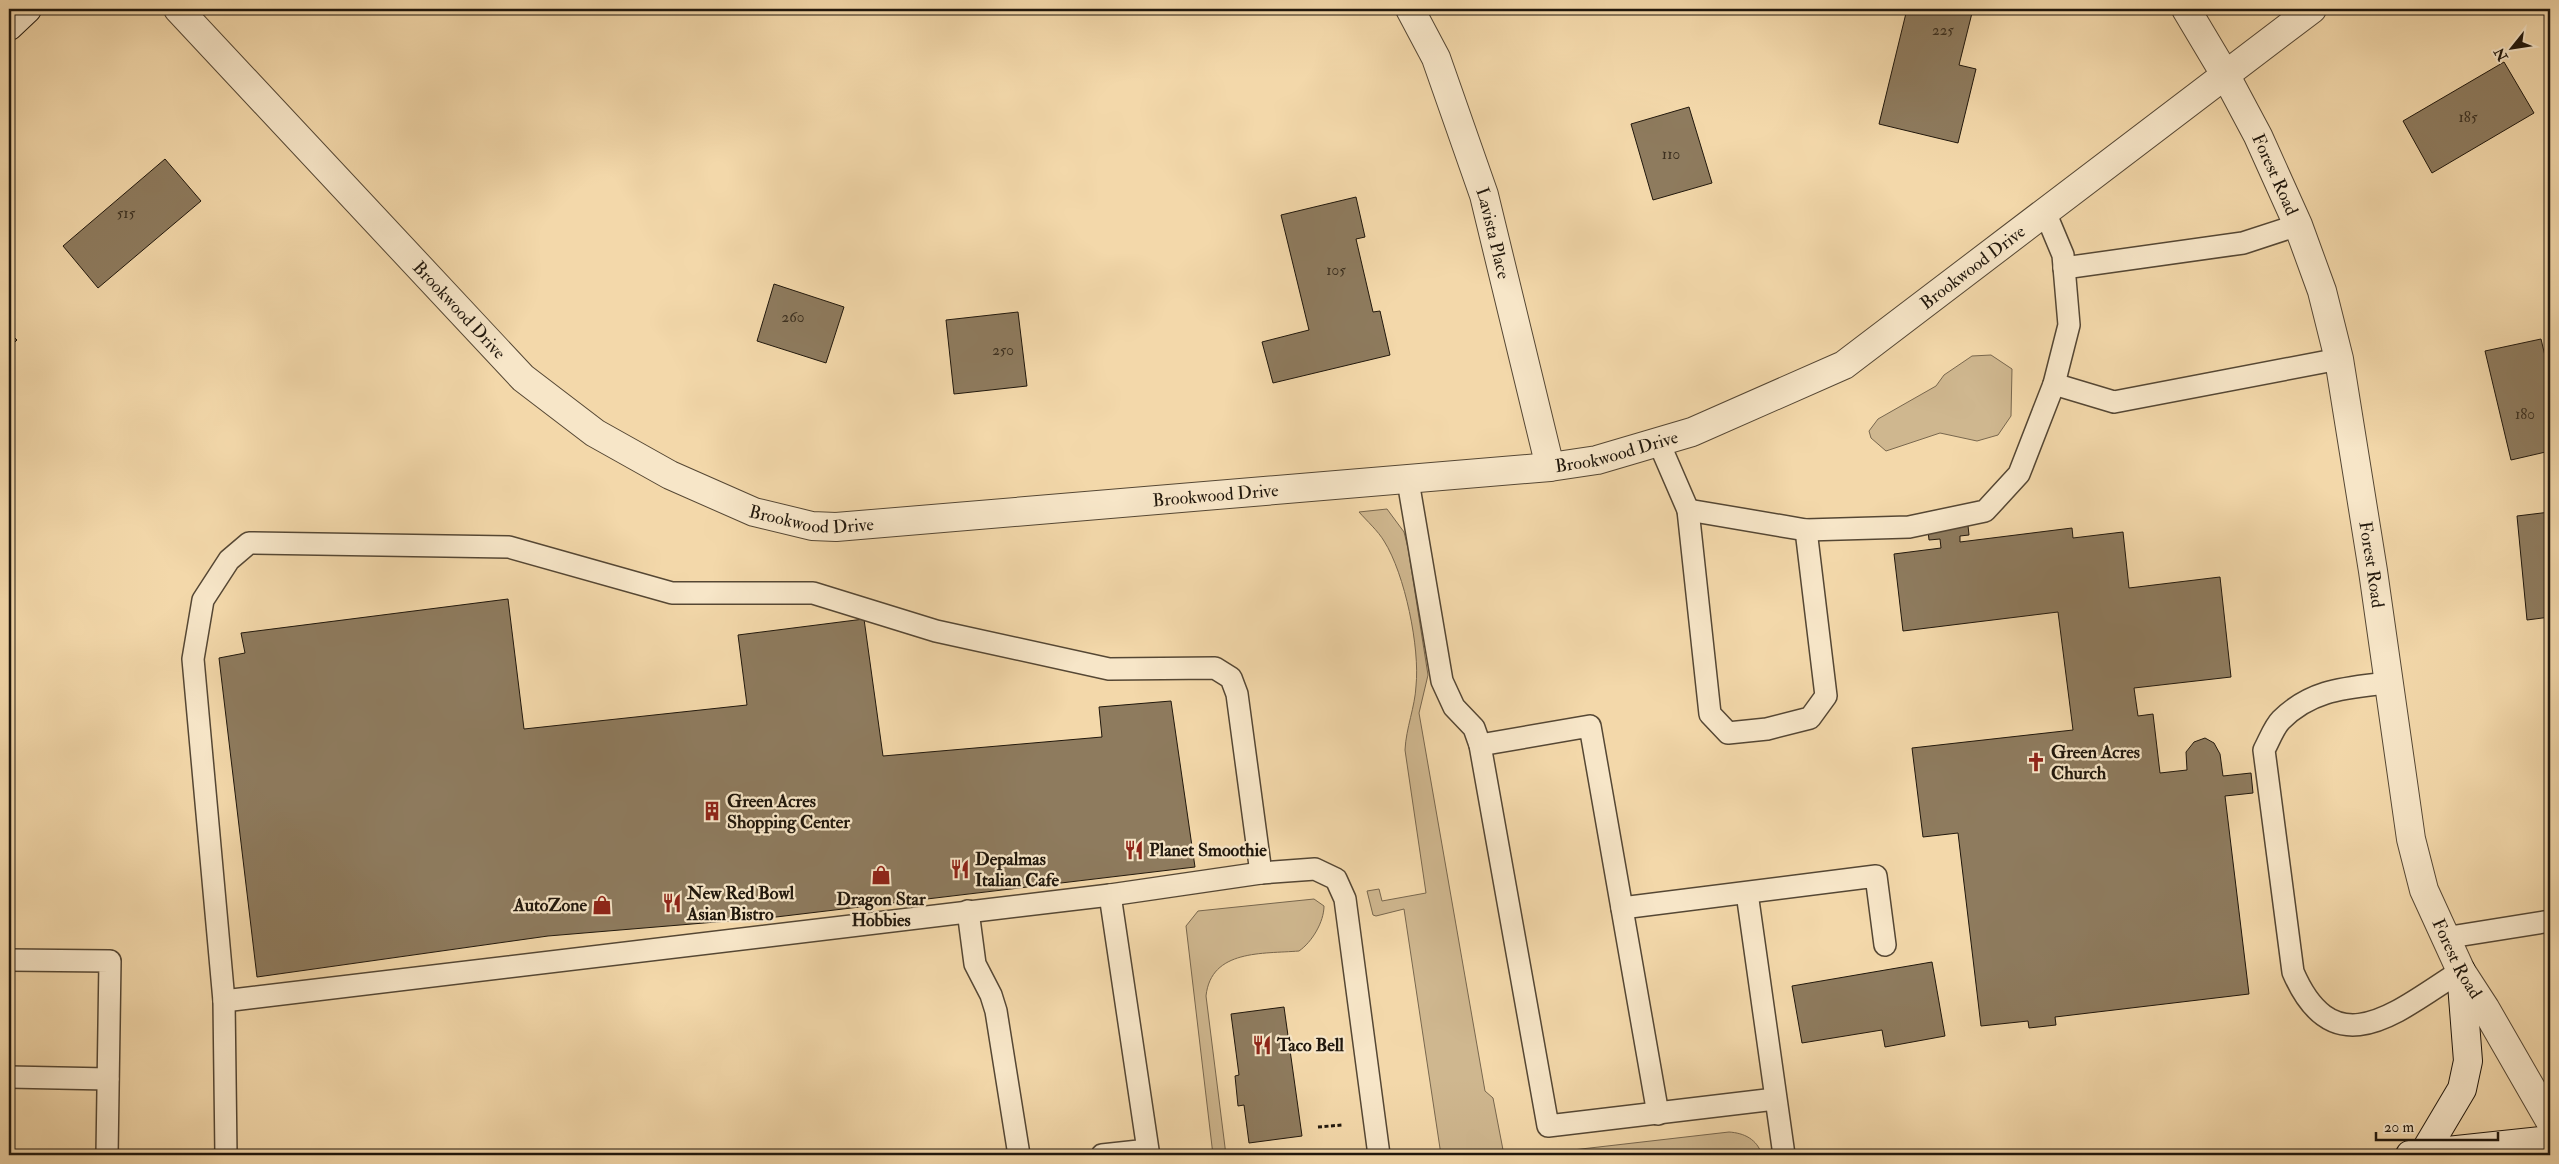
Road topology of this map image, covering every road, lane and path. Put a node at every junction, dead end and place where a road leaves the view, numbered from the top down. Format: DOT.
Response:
graph roads {
  1 [pos="27,9"];
  2 [pos="178,9"];
  3 [pos="1410,9"];
  4 [pos="2186,9"];
  5 [pos="2312,9"];
  6 [pos="9,26"];
  7 [pos="2226,76"];
  8 [pos="2045,212"];
  9 [pos="2298,225"];
  10 [pos="2064,268"];
  11 [pos="2339,359"];
  12 [pos="2054,384"];
  13 [pos="1658,443"];
  14 [pos="1550,467"];
  15 [pos="1408,481"];
  16 [pos="1688,510"];
  17 [pos="1806,530"];
  18 [pos="2388,683"];
  19 [pos="1480,745"];
  20 [pos="1261,873"];
  21 [pos="1747,893"];
  22 [pos="1110,895"];
  23 [pos="1622,908"];
  24 [pos="968,911"];
  25 [pos="2550,921"];
  26 [pos="2444,938"];
  27 [pos="1886,945"];
  28 [pos="9,960"];
  29 [pos="2461,972"];
  30 [pos="224,1001"];
  31 [pos="9,1077"];
  32 [pos="108,1078"];
  33 [pos="1776,1099"];
  34 [pos="1658,1114"];
  35 [pos="2550,1121"];
  36 [pos="2550,1140"];
  37 [pos="2415,1154"];
  38 [pos="107,1155"];
  39 [pos="226,1155"];
  40 [pos="1018,1155"];
  41 [pos="1102,1155"];
  42 [pos="1379,1155"];
  43 [pos="1784,1155"];
  1 -- 6 [label="street"];
  2 -- 15 [label="street, Brookwood Drive"];
  3 -- 14 [label="street, Lavista Place"];
  4 -- 7 [label="street, Forest Road"];
  5 -- 7 [label="street, Brookwood Drive"];
  7 -- 8 [label="street, Brookwood Drive"];
  7 -- 9 [label="street, Forest Road"];
  8 -- 10 [label="lane"];
  8 -- 13 [label="street, Brookwood Drive"];
  9 -- 10 [label="lane"];
  9 -- 11 [label="street, Forest Road"];
  10 -- 12 [label="lane"];
  11 -- 12 [label="lane"];
  11 -- 18 [label="street, Forest Road"];
  12 -- 17 [label="lane"];
  13 -- 14 [label="street, Brookwood Drive"];
  13 -- 16 [label="lane"];
  14 -- 15 [label="street, Brookwood Drive"];
  15 -- 19 [label="lane"];
  16 -- 17 [label="lane"];
  16 -- 17 [label="lane"];
  18 -- 26 [label="street, Forest Road"];
  18 -- 29 [label="lane"];
  19 -- 23 [label="lane"];
  19 -- 34 [label="lane"];
  20 -- 22 [label="lane"];
  20 -- 30 [label="lane"];
  20 -- 42 [label="lane"];
  21 -- 23 [label="lane"];
  21 -- 27 [label="lane"];
  21 -- 33 [label="lane"];
  22 -- 24 [label="lane"];
  22 -- 41 [label="lane"];
  23 -- 34 [label="lane"];
  24 -- 30 [label="lane"];
  24 -- 40 [label="lane"];
  25 -- 26 [label="lane"];
  26 -- 29 [label="street, Forest Road"];
  28 -- 32 [label="lane"];
  29 -- 35 [label="street, Forest Road"];
  29 -- 37 [label="street"];
  30 -- 39 [label="lane"];
  31 -- 32 [label="lane"];
  32 -- 38 [label="lane"];
  33 -- 34 [label="lane"];
  33 -- 43 [label="lane"];
  36 -- 37 [label="street"];
}
